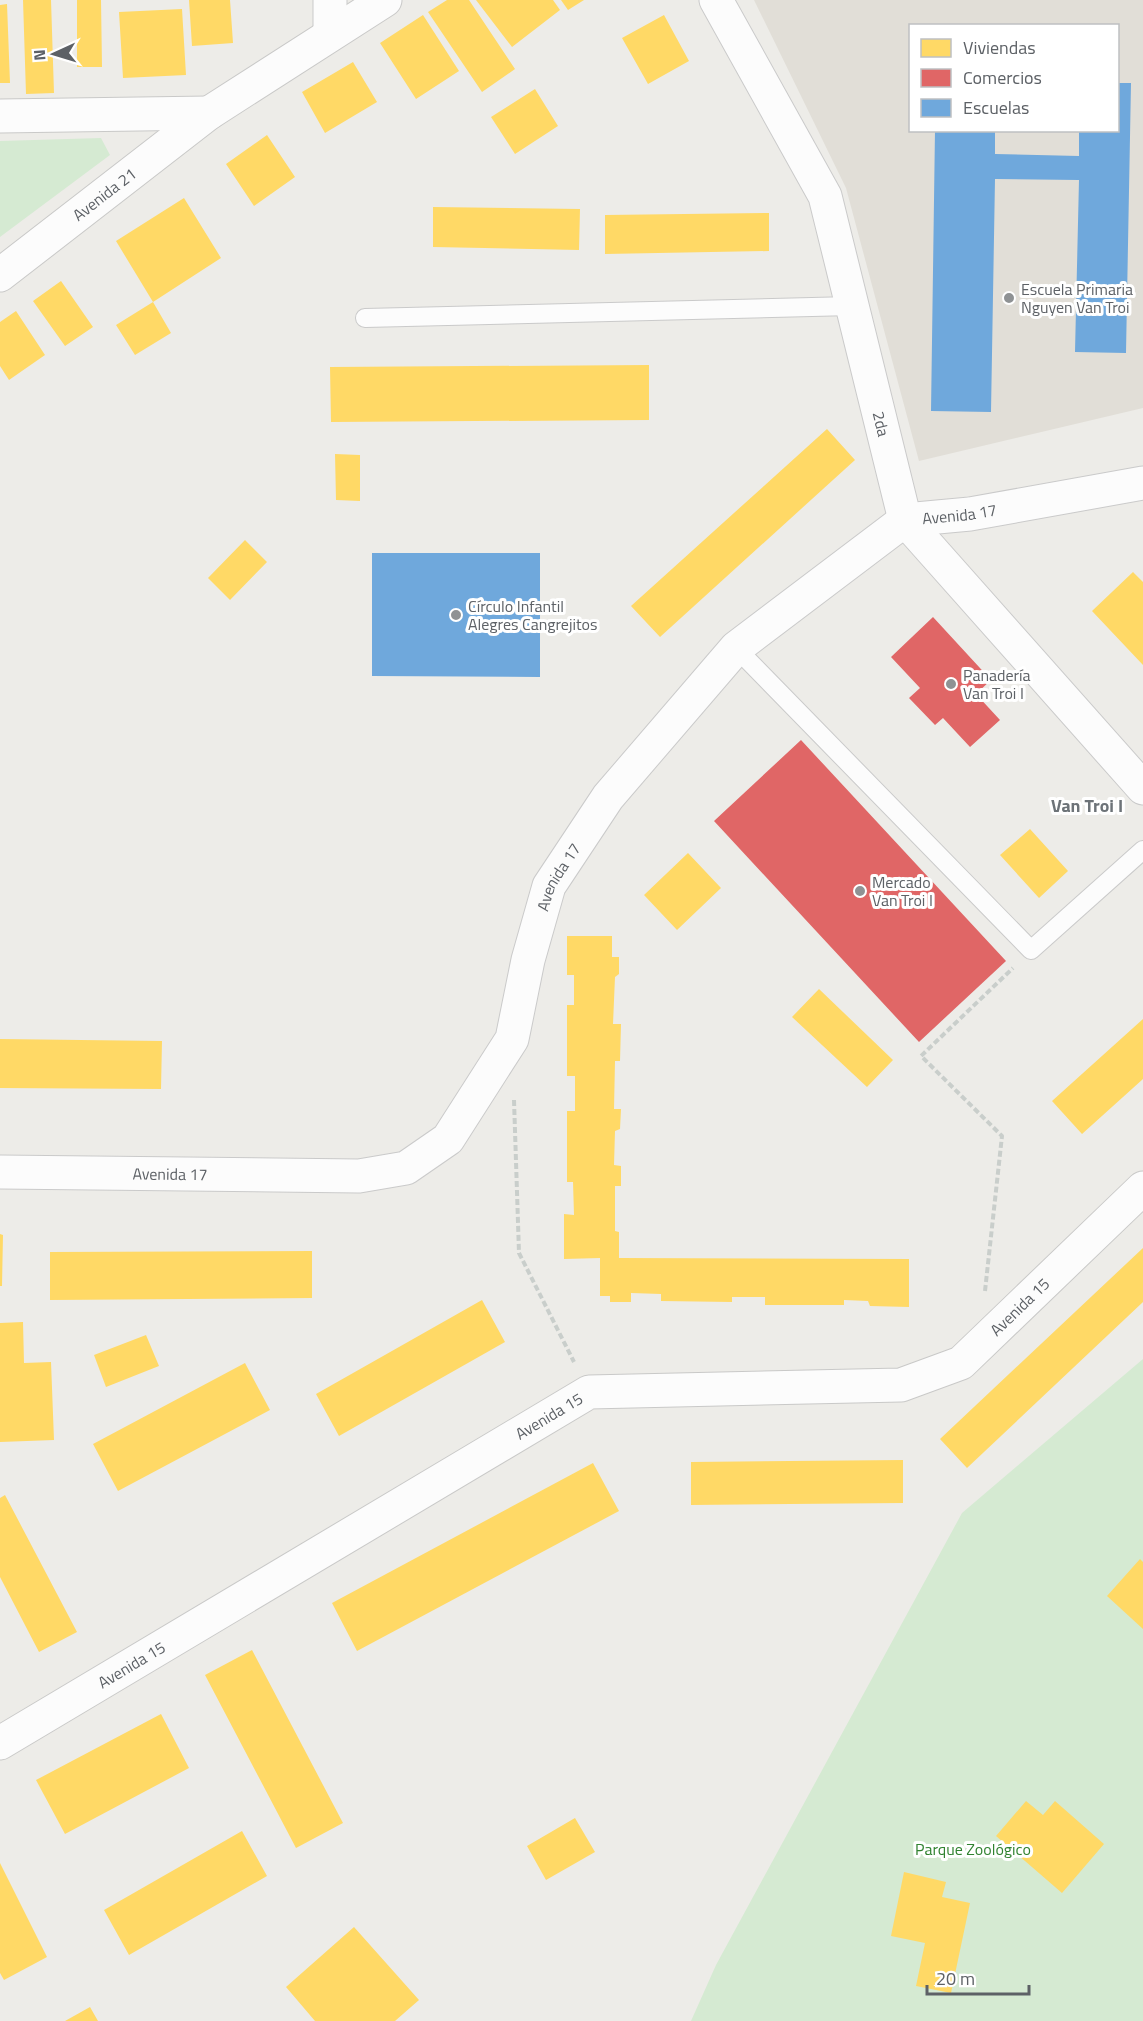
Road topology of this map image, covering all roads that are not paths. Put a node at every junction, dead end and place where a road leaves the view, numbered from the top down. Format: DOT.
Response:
graph roads {
  1 [pos="330,0"];
  2 [pos="385,0"];
  3 [pos="716,0"];
  4 [pos="330,34"];
  5 [pos="209,113"];
  6 [pos="0,116"];
  7 [pos="0,275"];
  8 [pos="852,306"];
  9 [pos="365,318"];
  10 [pos="1143,483"];
  11 [pos="905,520"];
  12 [pos="736,648"];
  13 [pos="1143,788"];
  14 [pos="1143,850"];
  15 [pos="0,1172"];
  16 [pos="1143,1188"];
  17 [pos="0,1743"];
  1 -- 4 [label="street"];
  2 -- 4 [label="street, Avenida 21"];
  3 -- 8 [label="street, 2da"];
  4 -- 5 [label="street, Avenida 21"];
  5 -- 6 [label="street"];
  5 -- 7 [label="street, Avenida 21"];
  8 -- 9 [label="lane"];
  8 -- 11 [label="street, 2da"];
  10 -- 11 [label="street, Avenida 17"];
  11 -- 12 [label="street, Avenida 17"];
  11 -- 13 [label="street, 2da"];
  12 -- 14 [label="lane"];
  12 -- 15 [label="street, Avenida 17"];
  16 -- 17 [label="street, Avenida 15"];
}
